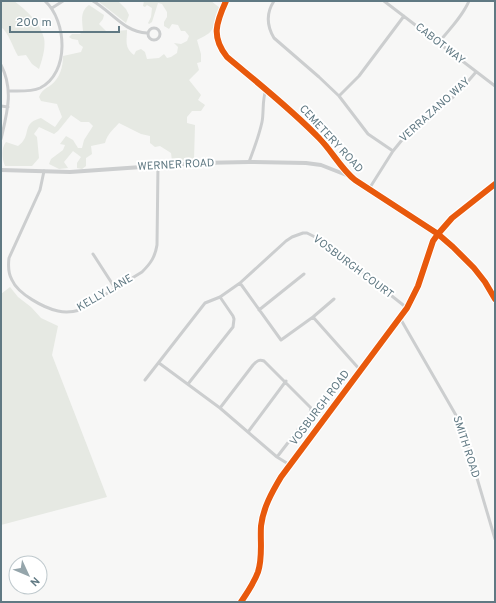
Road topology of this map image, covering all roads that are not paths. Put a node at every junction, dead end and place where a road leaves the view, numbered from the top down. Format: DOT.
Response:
graph roads {
  1 [pos="45,1"];
  2 [pos="63,1"];
  3 [pos="93,1"];
  4 [pos="226,1"];
  5 [pos="274,1"];
  6 [pos="384,1"];
  7 [pos="469,1"];
  8 [pos="52,8"];
  9 [pos="404,16"];
  10 [pos="148,33"];
  11 [pos="438,43"];
  12 [pos="1,65"];
  13 [pos="476,72"];
  14 [pos="495,86"];
  15 [pos="266,90"];
  16 [pos="9,91"];
  17 [pos="339,96"];
  18 [pos="1,106"];
  19 [pos="8,107"];
  20 [pos="1,138"];
  21 [pos="392,151"];
  22 [pos="249,162"];
  23 [pos="158,165"];
  24 [pos="1,170"];
  25 [pos="44,171"];
  26 [pos="349,176"];
  27 [pos="495,184"];
  28 [pos="369,189"];
  29 [pos="438,234"];
  30 [pos="93,254"];
  31 [pos="304,274"];
  32 [pos="240,283"];
  33 [pos="115,288"];
  34 [pos="220,297"];
  35 [pos="334,299"];
  36 [pos="495,299"];
  37 [pos="406,308"];
  38 [pos="259,310"];
  39 [pos="313,317"];
  40 [pos="400,318"];
  41 [pos="159,363"];
  42 [pos="361,371"];
  43 [pos="145,380"];
  44 [pos="286,381"];
  45 [pos="188,384"];
  46 [pos="220,408"];
  47 [pos="248,432"];
  48 [pos="277,457"];
  49 [pos="290,465"];
  50 [pos="495,539"];
  51 [pos="241,602"];
  1 -- 8 [label="street"];
  2 -- 8 [label="street"];
  3 -- 10 [label="street"];
  4 -- 15 [label="street, CEMETERY ROAD"];
  5 -- 17 [label="street"];
  6 -- 9 [label="street, CABOT WAY"];
  7 -- 11 [label="street"];
  8 -- 16 [label="street"];
  9 -- 11 [label="street, CABOT WAY"];
  9 -- 17 [label="street"];
  10 -- 10 [label="street"];
  11 -- 13 [label="street, CABOT WAY"];
  12 -- 16 [label="street"];
  13 -- 14 [label="street, CABOT WAY"];
  13 -- 21 [label="street, VERRAZANO WAY"];
  15 -- 22 [label="street"];
  15 -- 26 [label="street, CEMETERY ROAD"];
  16 -- 19 [label="street"];
  17 -- 21 [label="street"];
  18 -- 19 [label="street"];
  19 -- 20 [label="street"];
  21 -- 28 [label="street, VERRAZANO WAY"];
  22 -- 23 [label="street, WERNER ROAD"];
  22 -- 26 [label="street, WERNER ROAD"];
  23 -- 25 [label="street, WERNER ROAD"];
  23 -- 33 [label="street, KELLY LANE"];
  24 -- 25 [label="street, WERNER ROAD"];
  25 -- 33 [label="street, KELLY LANE"];
  26 -- 28 [label="street, CEMETERY ROAD"];
  27 -- 29 [label="street, VOSBURGH ROAD"];
  28 -- 29 [label="street, CEMETERY ROAD"];
  29 -- 36 [label="street"];
  29 -- 37 [label="street, VOSBURGH ROAD"];
  30 -- 33 [label="street"];
  31 -- 38 [label="street"];
  32 -- 34 [label="street, VOSBURGH COURT"];
  32 -- 37 [label="street, VOSBURGH COURT"];
  32 -- 38 [label="street"];
  34 -- 41 [label="street, VOSBURGH COURT"];
  34 -- 45 [label="street"];
  35 -- 39 [label="street"];
  37 -- 40 [label="street, VOSBURGH ROAD"];
  38 -- 39 [label="street"];
  39 -- 42 [label="street"];
  40 -- 42 [label="street, VOSBURGH ROAD"];
  40 -- 50 [label="street, SMITH ROAD"];
  41 -- 43 [label="street, VOSBURGH COURT"];
  41 -- 45 [label="street"];
  42 -- 49 [label="street, VOSBURGH ROAD"];
  44 -- 46 [label="street"];
  44 -- 47 [label="street"];
  44 -- 48 [label="street"];
  45 -- 46 [label="street"];
  46 -- 47 [label="street"];
  47 -- 48 [label="street"];
  48 -- 49 [label="street"];
  49 -- 51 [label="street, VOSBURGH ROAD"];
}
